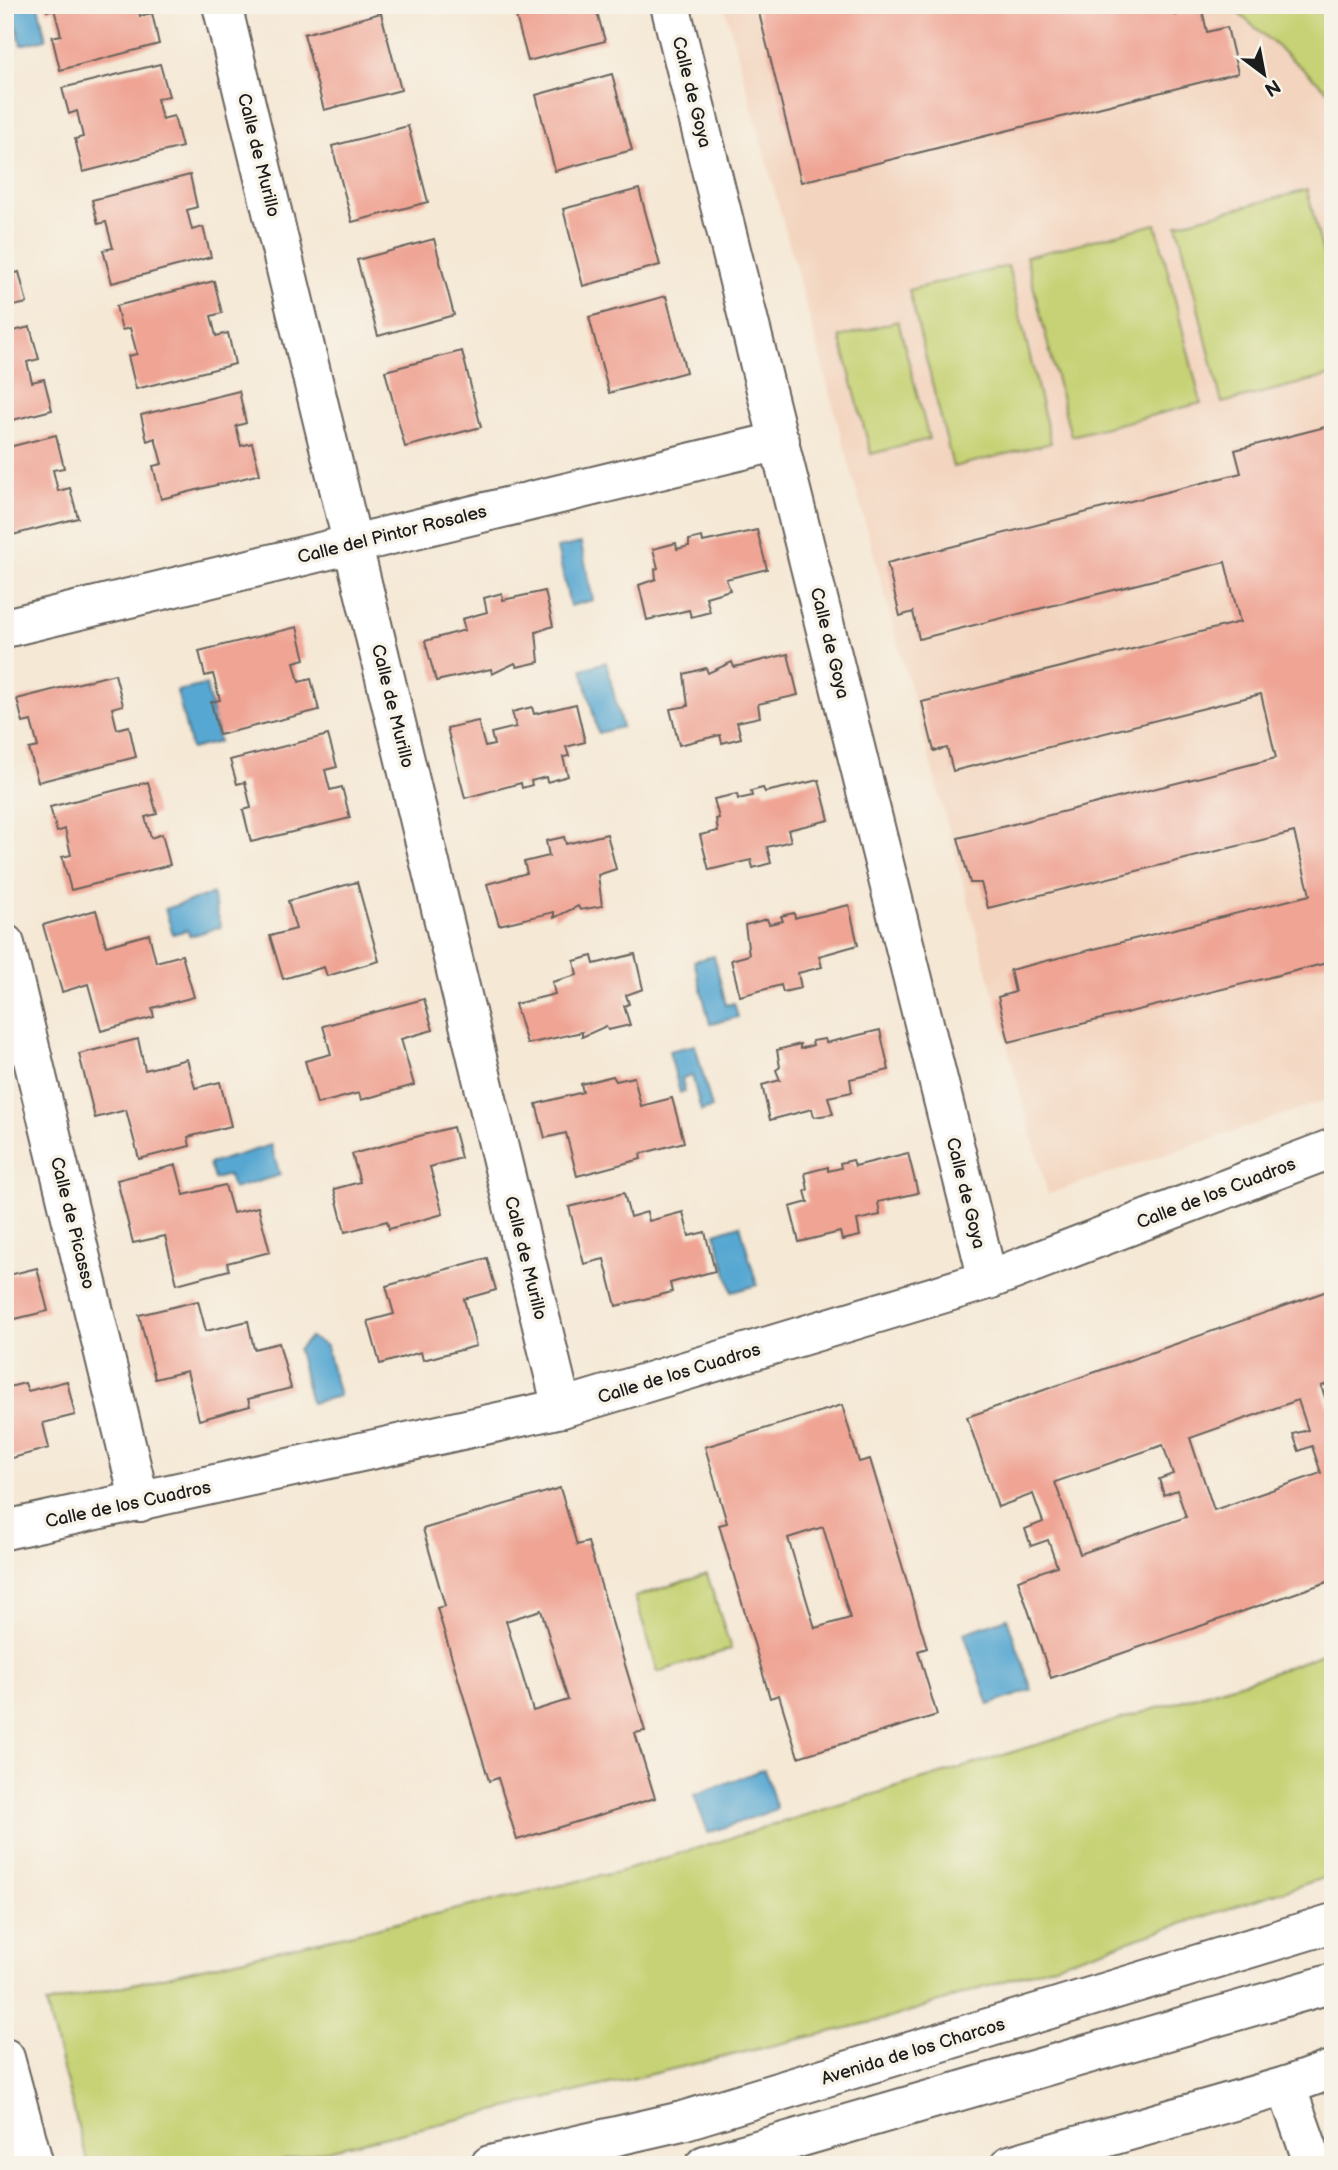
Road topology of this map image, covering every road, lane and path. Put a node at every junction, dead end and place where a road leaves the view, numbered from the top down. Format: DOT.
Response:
graph roads {
  1 [pos="222,5"];
  2 [pos="670,5"];
  3 [pos="780,441"];
  4 [pos="353,542"];
  5 [pos="5,628"];
  6 [pos="5,944"];
  7 [pos="1333,1148"];
  8 [pos="988,1280"];
  9 [pos="562,1408"];
  10 [pos="140,1502"];
  11 [pos="5,1530"];
  12 [pos="1333,1923"];
  13 [pos="1333,1983"];
  14 [pos="5,2058"];
  15 [pos="1333,2070"];
  16 [pos="1286,2086"];
  17 [pos="34,2165"];
  18 [pos="491,2165"];
  19 [pos="705,2165"];
  20 [pos="1010,2165"];
  21 [pos="1314,2165"];
  1 -- 4 [label="street, Calle de Murillo"];
  2 -- 3 [label="street, Calle de Goya"];
  3 -- 4 [label="street, Calle del Pintor Rosales"];
  3 -- 8 [label="street, Calle de Goya"];
  4 -- 5 [label="street, Calle del Pintor Rosales"];
  4 -- 9 [label="street, Calle de Murillo"];
  6 -- 10 [label="street, Calle de Picasso"];
  7 -- 8 [label="street, Calle de los Cuadros"];
  8 -- 9 [label="street, Calle de los Cuadros"];
  9 -- 10 [label="street, Calle de los Cuadros"];
  10 -- 11 [label="street, Calle de los Cuadros"];
  12 -- 18 [label="street, Avenida de los Charcos"];
  13 -- 19 [label="street"];
  14 -- 17 [label="street"];
  15 -- 16 [label="street"];
  16 -- 20 [label="street"];
  16 -- 21 [label="street"];
}
